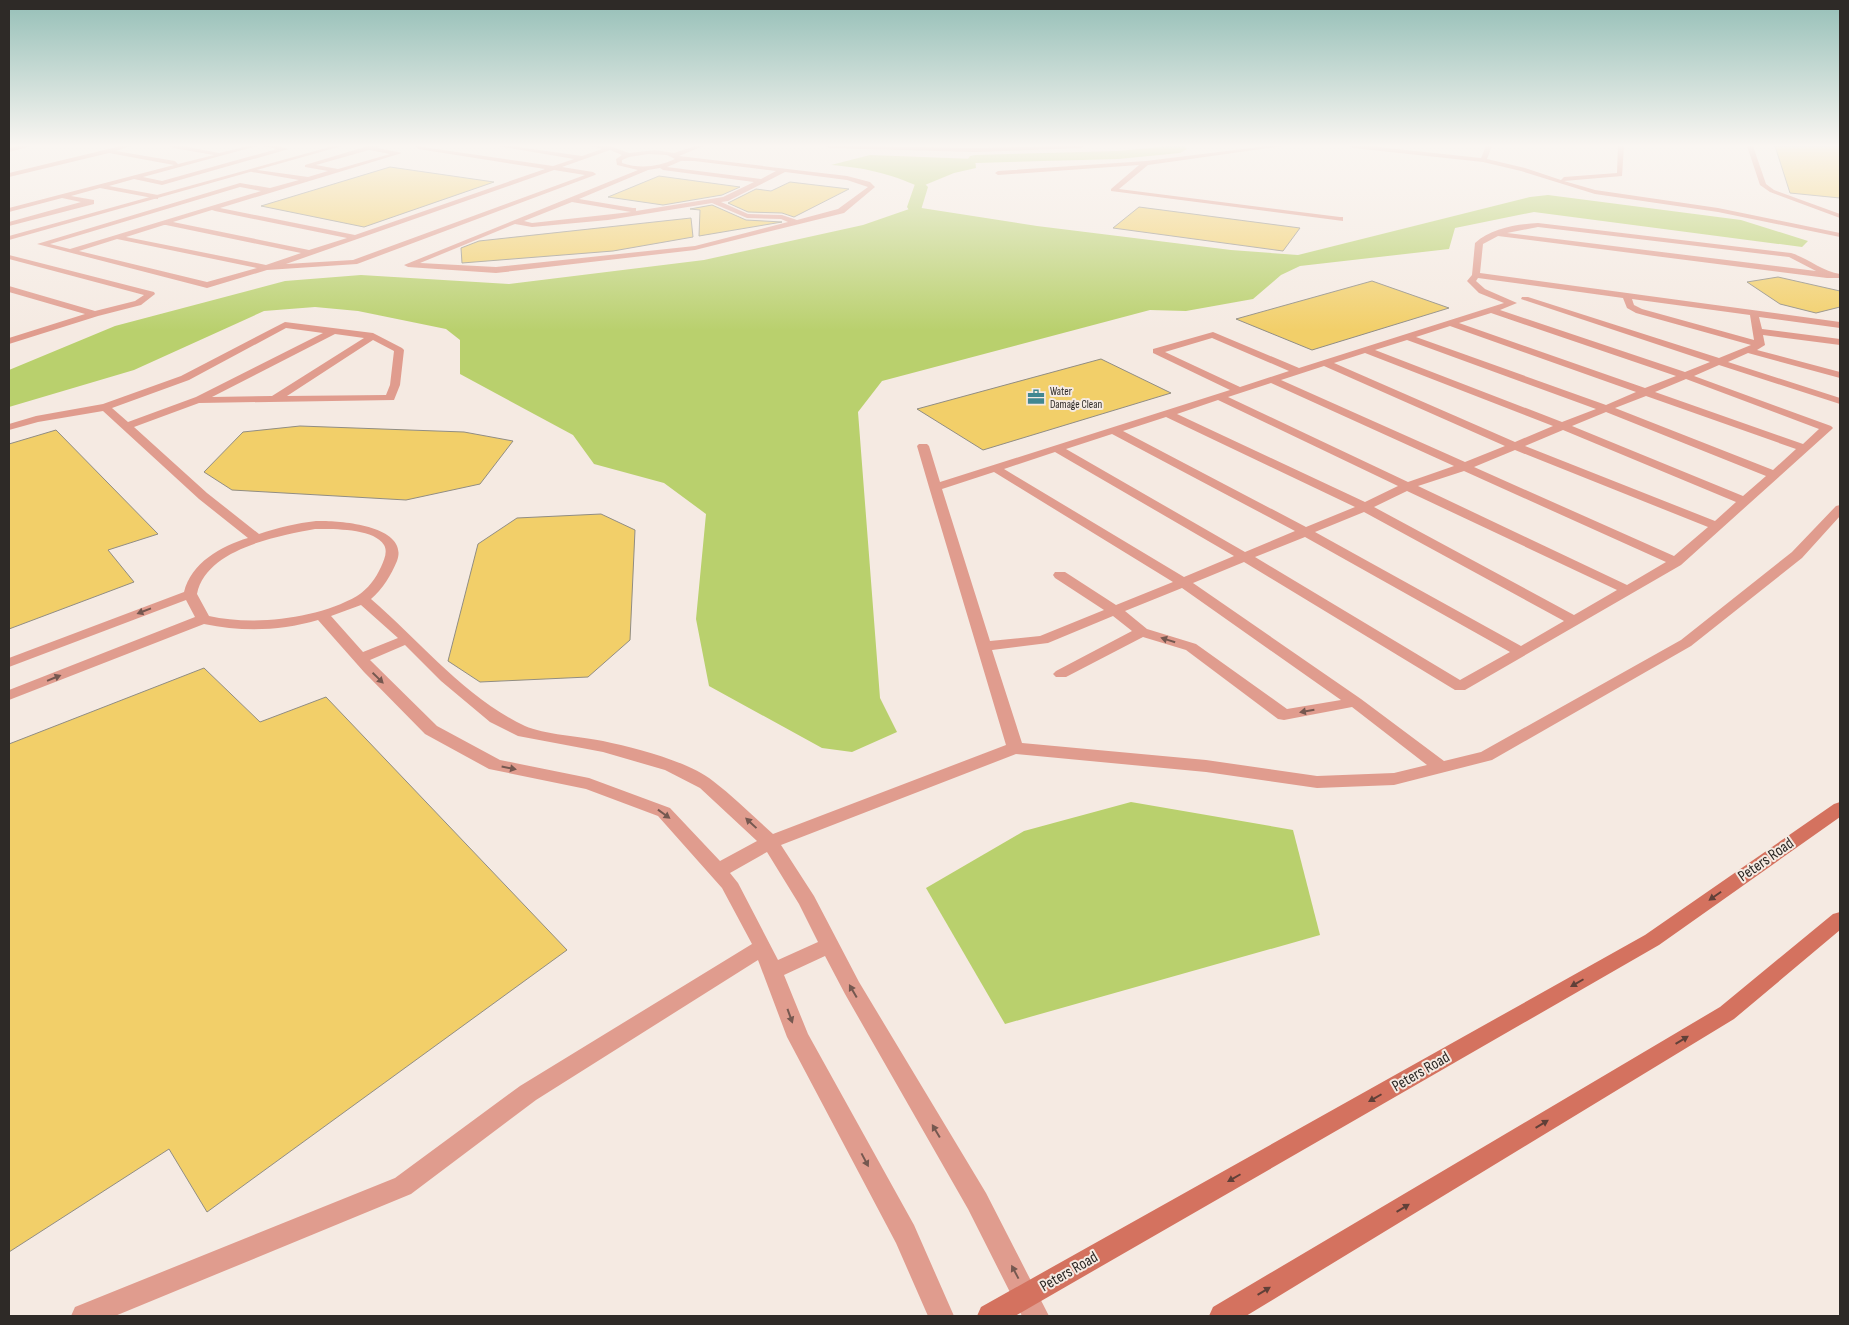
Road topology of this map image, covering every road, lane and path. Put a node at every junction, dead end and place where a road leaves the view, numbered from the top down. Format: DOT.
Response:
graph roads {
  1 [pos="69,208"];
  2 [pos="116,208"];
  3 [pos="165,208"];
  4 [pos="212,208"];
  5 [pos="443,208"];
  6 [pos="501,208"];
  7 [pos="550,208"];
  8 [pos="620,208"];
  9 [pos="671,208"];
  10 [pos="728,208"];
  11 [pos="845,208"];
  12 [pos="1253,208"];
  13 [pos="1703,208"];
  14 [pos="1817,208"];
  15 [pos="646,212"];
  16 [pos="1840,216"];
  17 [pos="1340,219"];
  18 [pos="164,222"];
  19 [pos="514,222"];
  20 [pos="796,222"];
  21 [pos="9,224"];
  22 [pos="1494,233"];
  23 [pos="1840,235"];
  24 [pos="118,237"];
  25 [pos="9,238"];
  26 [pos="358,238"];
  27 [pos="70,251"];
  28 [pos="312,253"];
  29 [pos="9,257"];
  30 [pos="267,268"];
  31 [pos="1476,275"];
  32 [pos="1828,275"];
  33 [pos="1840,276"];
  34 [pos="1840,284"];
  35 [pos="1560,287"];
  36 [pos="9,289"];
  37 [pos="1628,296"];
  38 [pos="1525,299"];
  39 [pos="1513,303"];
  40 [pos="1491,310"];
  41 [pos="95,314"];
  42 [pos="1754,314"];
  43 [pos="1450,323"];
  44 [pos="1840,326"];
  45 [pos="334,331"];
  46 [pos="1757,331"];
  47 [pos="373,336"];
  48 [pos="1408,337"];
  49 [pos="9,341"];
  50 [pos="1840,342"];
  51 [pos="1760,345"];
  52 [pos="1366,350"];
  53 [pos="1747,350"];
  54 [pos="1325,363"];
  55 [pos="1718,363"];
  56 [pos="1298,372"];
  57 [pos="1840,375"];
  58 [pos="1686,376"];
  59 [pos="1272,380"];
  60 [pos="1238,390"];
  61 [pos="1644,392"];
  62 [pos="1219,396"];
  63 [pos="275,399"];
  64 [pos="198,400"];
  65 [pos="1840,401"];
  66 [pos="106,408"];
  67 [pos="1606,408"];
  68 [pos="1166,413"];
  69 [pos="126,426"];
  70 [pos="1562,426"];
  71 [pos="9,427"];
  72 [pos="1112,430"];
  73 [pos="923,446"];
  74 [pos="1515,446"];
  75 [pos="1056,448"];
  76 [pos="1804,448"];
  77 [pos="1466,466"];
  78 [pos="995,468"];
  79 [pos="1774,475"];
  80 [pos="935,486"];
  81 [pos="1407,486"];
  82 [pos="1745,501"];
  83 [pos="1365,507"];
  84 [pos="1840,508"];
  85 [pos="1716,526"];
  86 [pos="1306,532"];
  87 [pos="256,538"];
  88 [pos="1244,557"];
  89 [pos="1676,562"];
  90 [pos="1060,575"];
  91 [pos="1183,582"];
  92 [pos="1627,590"];
  93 [pos="190,594"];
  94 [pos="363,599"];
  95 [pos="1114,610"];
  96 [pos="322,615"];
  97 [pos="203,619"];
  98 [pos="1575,621"];
  99 [pos="1142,632"];
  100 [pos="408,639"];
  101 [pos="984,646"];
  102 [pos="1521,652"];
  103 [pos="360,659"];
  104 [pos="9,663"];
  105 [pos="1061,674"];
  106 [pos="9,696"];
  107 [pos="1355,702"];
  108 [pos="1014,748"];
  109 [pos="1441,767"];
  110 [pos="1840,808"];
  111 [pos="770,842"];
  112 [pos="718,870"];
  113 [pos="1840,919"];
  114 [pos="828,946"];
  115 [pos="763,947"];
  116 [pos="773,971"];
  117 [pos="1028,1296"];
  118 [pos="84,1316"];
  119 [pos="942,1316"];
  120 [pos="990,1316"];
  121 [pos="1036,1316"];
  122 [pos="1222,1316"];
  1 -- 21 [label="street"];
  2 -- 25 [label="street"];
  3 -- 27 [label="street"];
  4 -- 18 [label="street"];
  4 -- 26 [label="street"];
  5 -- 26 [label="street"];
  6 -- 30 [label="street"];
  7 -- 19 [label="street"];
  8 -- 15 [label="street"];
  9 -- 15 [label="street"];
  10 -- 20 [label="street"];
  11 -- 20 [label="street"];
  12 -- 17 [label="street"];
  13 -- 23 [label="street"];
  14 -- 16 [label="street"];
  15 -- 19 [label="street"];
  18 -- 24 [label="street"];
  18 -- 28 [label="street"];
  19 -- 20 [label="street"];
  22 -- 31 [label="street"];
  22 -- 32 [label="street"];
  22 -- 32 [label="street"];
  24 -- 27 [label="street"];
  24 -- 30 [label="street"];
  26 -- 28 [label="street"];
  27 -- 30 [label="street"];
  28 -- 30 [label="street"];
  29 -- 41 [label="street"];
  31 -- 35 [label="street"];
  31 -- 39 [label="street"];
  32 -- 33 [label="street"];
  32 -- 34 [label="street"];
  35 -- 37 [label="street"];
  35 -- 38 [label="street"];
  36 -- 41 [label="street"];
  37 -- 42 [label="street"];
  37 -- 51 [label="street"];
  38 -- 39 [label="street"];
  38 -- 55 [label="street"];
  39 -- 40 [label="street"];
  40 -- 43 [label="street"];
  40 -- 58 [label="street"];
  41 -- 49 [label="street"];
  42 -- 44 [label="street"];
  42 -- 46 [label="street"];
  43 -- 48 [label="street"];
  43 -- 61 [label="street"];
  45 -- 47 [label="street"];
  45 -- 64 [label="street"];
  45 -- 66 [label="street"];
  46 -- 50 [label="street"];
  46 -- 51 [label="street"];
  47 -- 63 [label="street"];
  47 -- 63 [label="street"];
  48 -- 52 [label="street"];
  48 -- 67 [label="street"];
  51 -- 53 [label="street"];
  52 -- 54 [label="street"];
  52 -- 70 [label="street"];
  53 -- 55 [label="street"];
  53 -- 57 [label="street"];
  54 -- 56 [label="street"];
  54 -- 74 [label="street"];
  55 -- 58 [label="street"];
  55 -- 65 [label="street"];
  56 -- 59 [label="street"];
  56 -- 60 [label="street"];
  58 -- 61 [label="street"];
  58 -- 76 [label="street"];
  59 -- 60 [label="street"];
  59 -- 77 [label="street"];
  60 -- 62 [label="street"];
  61 -- 67 [label="street"];
  61 -- 76 [label="street"];
  62 -- 68 [label="street"];
  62 -- 81 [label="street"];
  63 -- 64 [label="street"];
  64 -- 69 [label="street"];
  66 -- 69 [label="street"];
  66 -- 71 [label="street"];
  67 -- 70 [label="street"];
  67 -- 79 [label="street"];
  68 -- 72 [label="street"];
  68 -- 83 [label="street"];
  69 -- 87 [label="street"];
  70 -- 74 [label="street"];
  70 -- 82 [label="street"];
  72 -- 75 [label="street"];
  72 -- 86 [label="street"];
  73 -- 80 [label="street"];
  74 -- 77 [label="street"];
  74 -- 85 [label="street"];
  75 -- 78 [label="street"];
  75 -- 88 [label="street"];
  76 -- 79 [label="street"];
  77 -- 81 [label="street"];
  77 -- 89 [label="street"];
  78 -- 80 [label="street"];
  78 -- 91 [label="street"];
  79 -- 82 [label="street"];
  80 -- 101 [label="street"];
  81 -- 83 [label="street"];
  81 -- 92 [label="street"];
  82 -- 85 [label="street"];
  83 -- 86 [label="street"];
  83 -- 98 [label="street"];
  84 -- 109 [label="street"];
  85 -- 89 [label="street"];
  86 -- 88 [label="street"];
  86 -- 102 [label="street"];
  87 -- 93 [label="street"];
  87 -- 94 [label="street"];
  88 -- 91 [label="street"];
  88 -- 102 [label="street"];
  89 -- 92 [label="street"];
  90 -- 95 [label="street"];
  91 -- 95 [label="street"];
  91 -- 107 [label="street"];
  92 -- 98 [label="street"];
  93 -- 97 [label="street"];
  93 -- 104 [label="street, one-way"];
  94 -- 96 [label="street"];
  94 -- 100 [label="street"];
  95 -- 99 [label="street"];
  95 -- 101 [label="street"];
  96 -- 97 [label="street"];
  96 -- 103 [label="street"];
  106 -- 97 [label="street, one-way"];
  98 -- 102 [label="street"];
  99 -- 105 [label="street"];
  107 -- 99 [label="street, one-way"];
  100 -- 103 [label="street"];
  111 -- 100 [label="street, one-way"];
  101 -- 108 [label="street"];
  103 -- 112 [label="street, one-way"];
  107 -- 109 [label="street"];
  108 -- 109 [label="street"];
  108 -- 111 [label="street"];
  110 -- 117 [label="main road, Peters Road, one-way"];
  111 -- 112 [label="street"];
  111 -- 114 [label="street"];
  112 -- 115 [label="street"];
  122 -- 113 [label="main road, one-way"];
  114 -- 116 [label="street"];
  117 -- 114 [label="street, one-way"];
  115 -- 116 [label="street"];
  115 -- 118 [label="street"];
  116 -- 119 [label="street, one-way"];
  117 -- 120 [label="main road, Peters Road"];
  117 -- 121 [label="street"];
}
